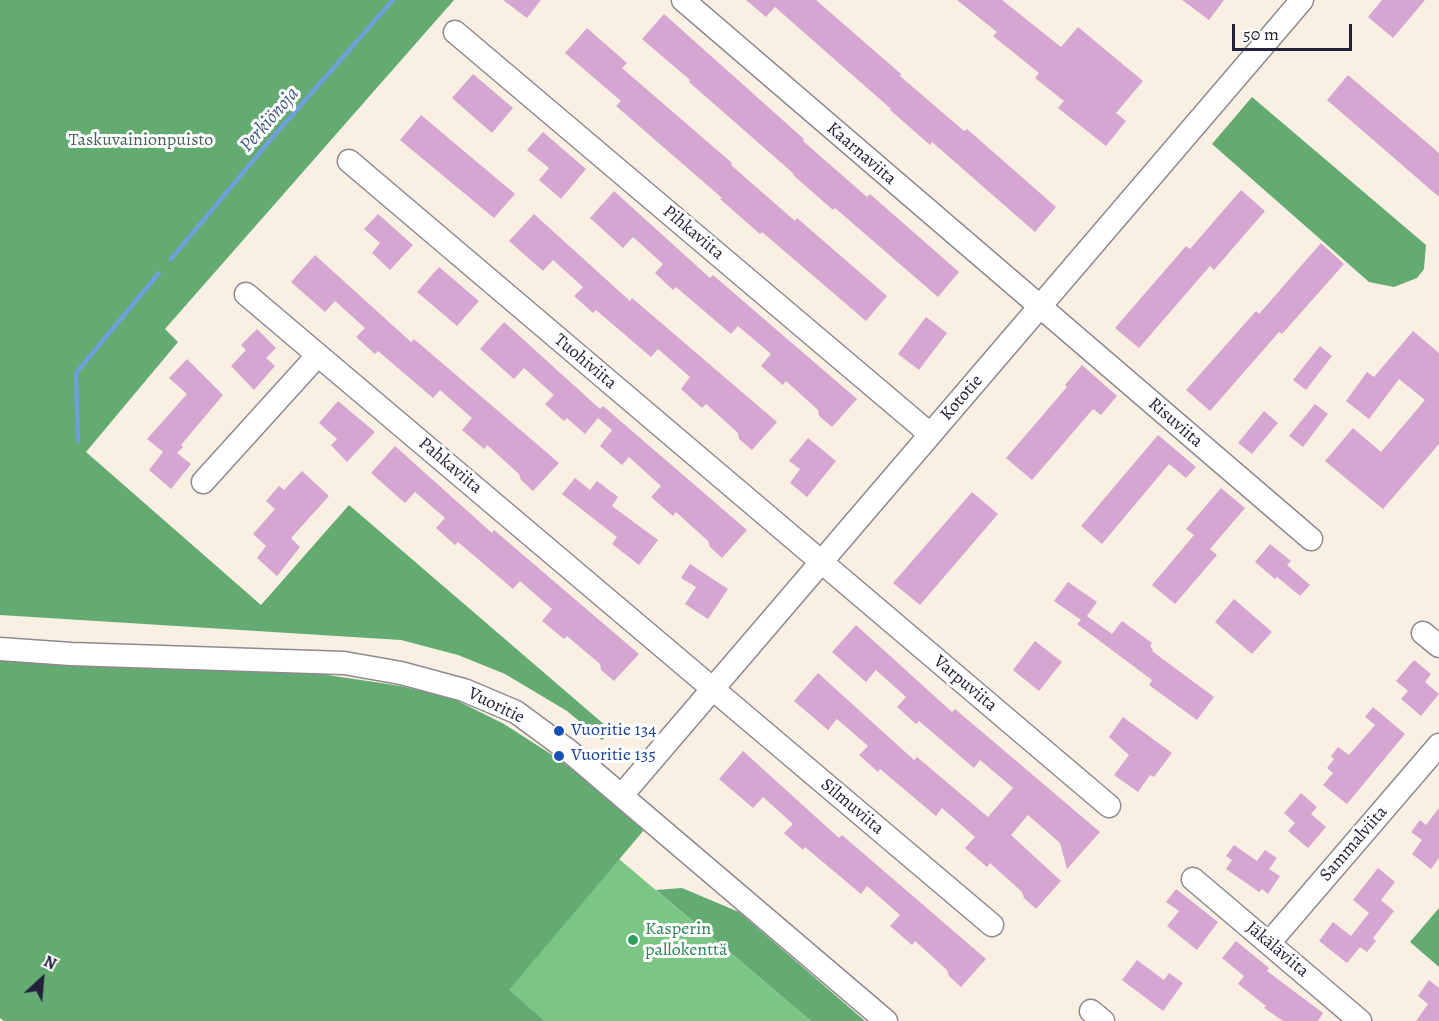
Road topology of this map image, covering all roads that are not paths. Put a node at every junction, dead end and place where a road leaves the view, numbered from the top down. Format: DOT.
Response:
graph roads {
  1 [pos="683,0"];
  2 [pos="1298,1"];
  3 [pos="455,32"];
  4 [pos="350,161"];
  5 [pos="246,294"];
  6 [pos="1039,307"];
  7 [pos="318,355"];
  8 [pos="930,434"];
  9 [pos="203,482"];
  10 [pos="1311,539"];
  11 [pos="821,562"];
  12 [pos="0,649"];
  13 [pos="712,689"];
  14 [pos="1439,745"];
  15 [pos="622,795"];
  16 [pos="1109,806"];
  17 [pos="1193,879"];
  18 [pos="992,925"];
  19 [pos="1269,943"];
  20 [pos="886,1021"];
  21 [pos="1360,1021"];
  1 -- 6 [label="street, Kaarnaviita"];
  2 -- 6 [label="street, Kototie"];
  3 -- 8 [label="street, Pihkaviita"];
  4 -- 11 [label="street, Tuohiviita"];
  5 -- 7 [label="street, Pahkaviita"];
  6 -- 8 [label="street, Kototie"];
  6 -- 10 [label="street, Risuviita"];
  7 -- 9 [label="street"];
  7 -- 13 [label="street, Pahkaviita"];
  8 -- 11 [label="street, Kototie"];
  11 -- 13 [label="street, Kototie"];
  11 -- 16 [label="street, Varpuviita"];
  12 -- 15 [label="street, Vuoritie"];
  13 -- 15 [label="street, Kototie"];
  13 -- 18 [label="street, Silmuviita"];
  14 -- 19 [label="street, Sammalviita"];
  15 -- 20 [label="street, Vuoritie"];
  17 -- 19 [label="street, Jäkäläviita"];
  19 -- 21 [label="street, Jäkäläviita"];
}
